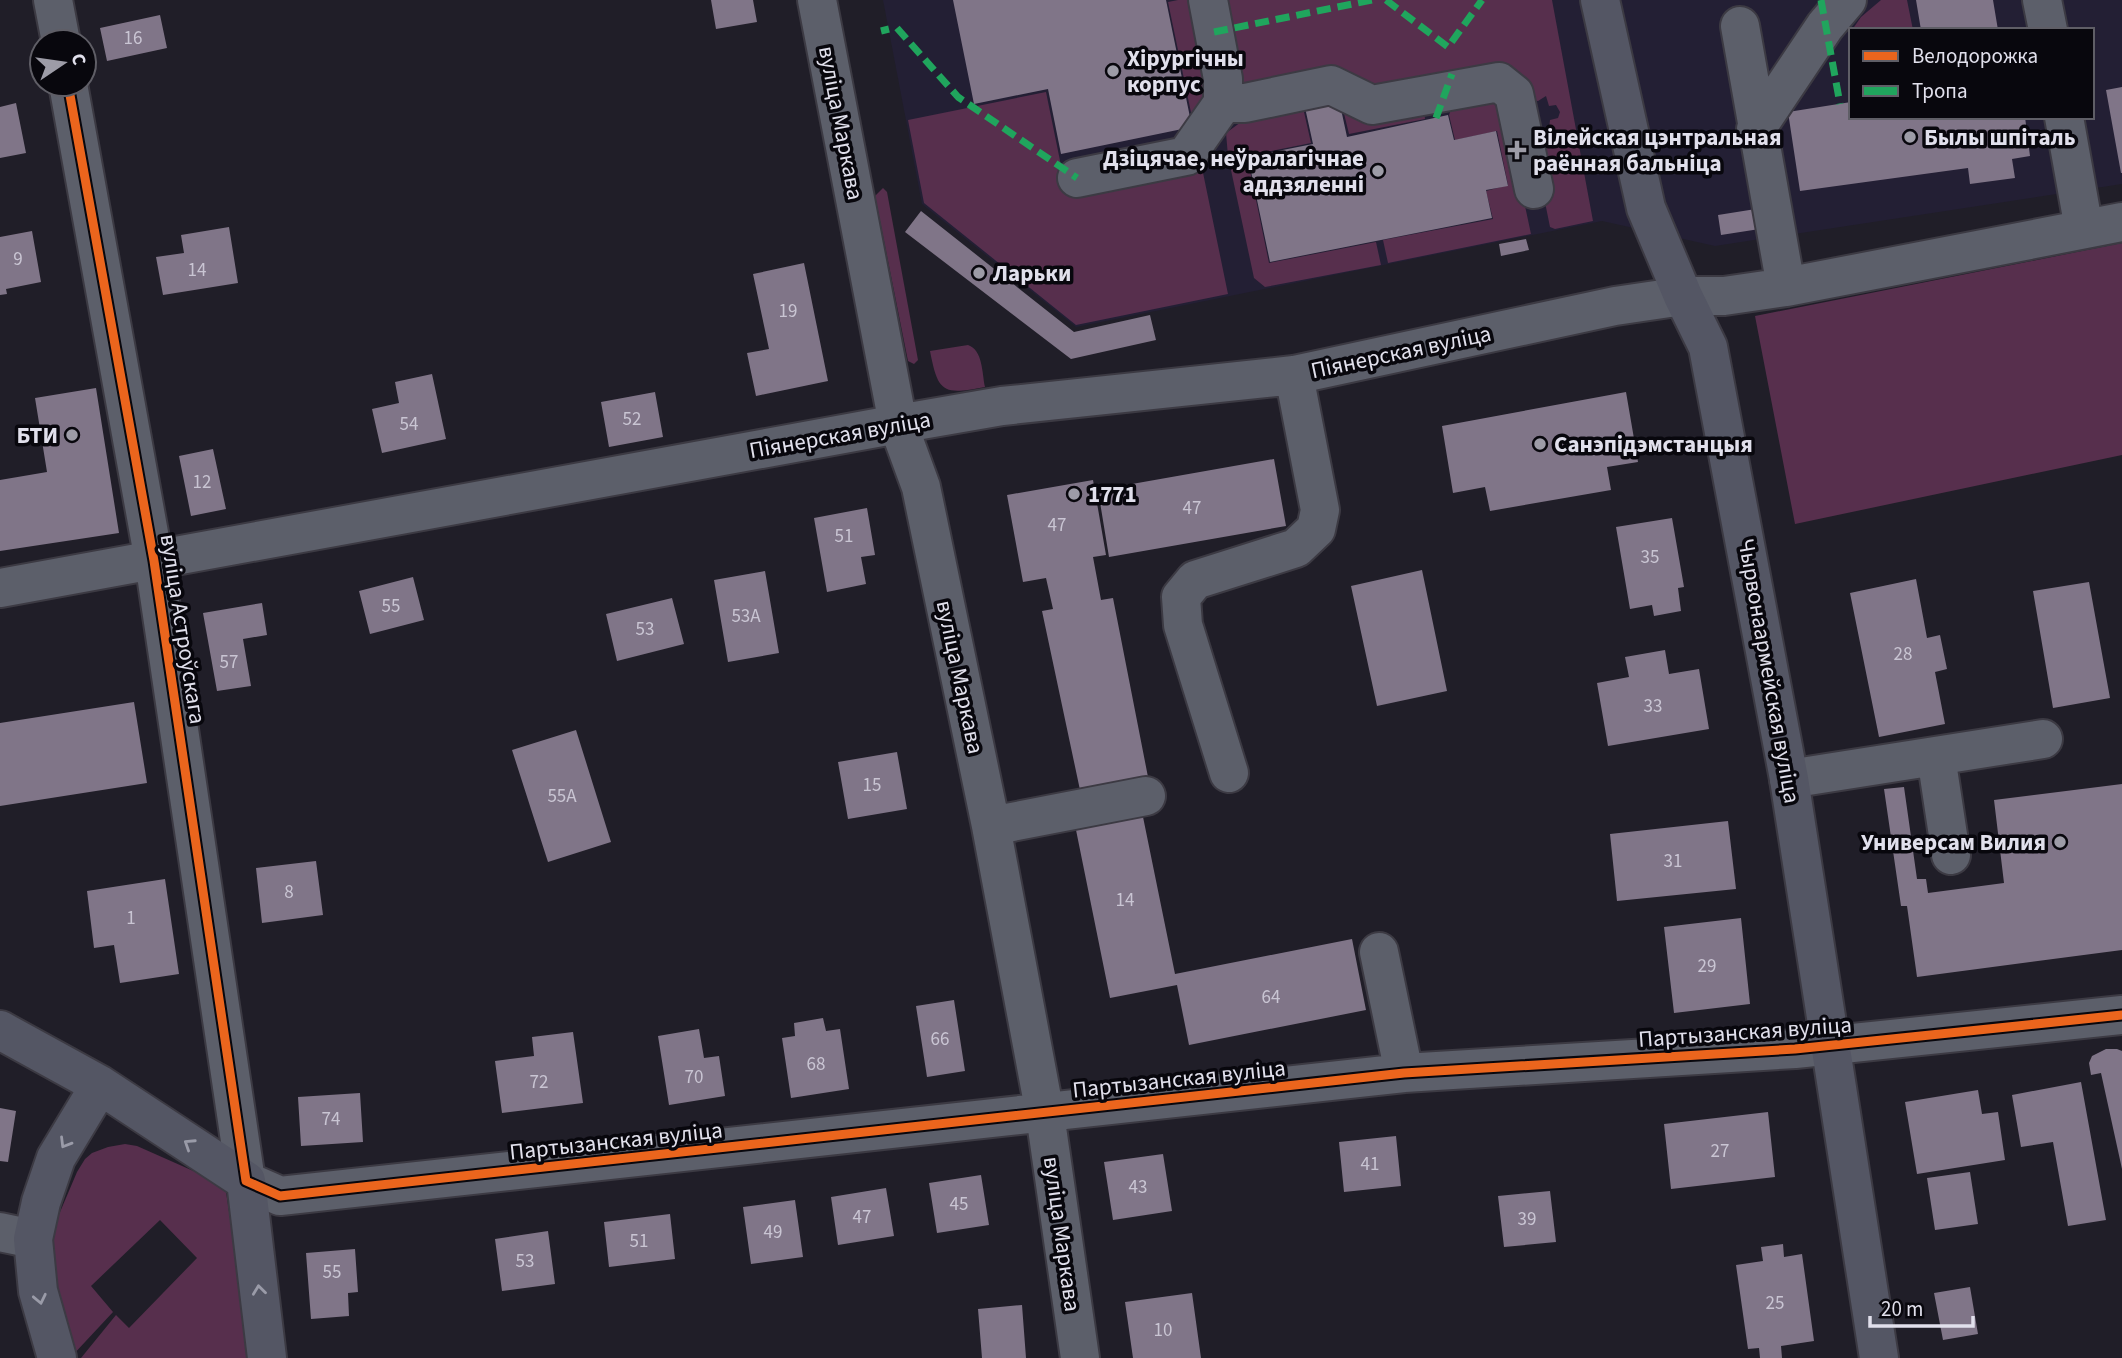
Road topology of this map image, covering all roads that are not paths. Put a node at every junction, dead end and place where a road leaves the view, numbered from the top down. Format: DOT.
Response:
graph roads {
  1 [pos="53,0"];
  2 [pos="817,0"];
  3 [pos="1208,0"];
  4 [pos="1600,0"];
  5 [pos="1847,0"];
  6 [pos="2042,0"];
  7 [pos="1740,26"];
  8 [pos="58,28"];
  9 [pos="2048,28"];
  10 [pos="71,98"];
  11 [pos="1223,103"];
  12 [pos="2064,119"];
  13 [pos="1756,129"];
  14 [pos="1077,178"];
  15 [pos="1534,189"];
  16 [pos="2122,222"];
  17 [pos="2084,229"];
  18 [pos="1786,287"];
  19 [pos="1683,296"];
  20 [pos="1294,374"];
  21 [pos="898,424"];
  22 [pos="154,561"];
  23 [pos="0,588"];
  24 [pos="2043,739"];
  25 [pos="1936,756"];
  26 [pos="1229,773"];
  27 [pos="1789,779"];
  28 [pos="1146,796"];
  29 [pos="991,826"];
  30 [pos="1951,855"];
  31 [pos="1379,952"];
  32 [pos="2122,1015"];
  33 [pos="0,1030"];
  34 [pos="1832,1046"];
  35 [pos="1404,1073"];
  36 [pos="100,1085"];
  37 [pos="1045,1114"];
  38 [pos="246,1181"];
  39 [pos="16,1235"];
  40 [pos="57,1358"];
  41 [pos="267,1358"];
  42 [pos="1080,1358"];
  43 [pos="1879,1358"];
  1 -- 8 [label="street"];
  2 -- 21 [label="street, вуліца Маркава"];
  3 -- 11 [label="street"];
  4 -- 19 [label="main road, Чырвонаармейская вуліца"];
  5 -- 13 [label="street"];
  6 -- 9 [label="street"];
  7 -- 13 [label="street"];
  10 -- 22 [label="street, вуліца Астроўскага"];
  11 -- 14 [label="street"];
  11 -- 15 [label="street"];
  12 -- 17 [label="street"];
  13 -- 18 [label="street"];
  16 -- 17 [label="street, Піянерская вуліца"];
  17 -- 18 [label="street, Піянерская вуліца"];
  18 -- 19 [label="street, Піянерская вуліца"];
  19 -- 20 [label="street, Піянерская вуліца"];
  19 -- 27 [label="main road, Чырвонаармейская вуліца"];
  20 -- 21 [label="street, Піянерская вуліца"];
  20 -- 26 [label="street"];
  21 -- 22 [label="street, Піянерская вуліца"];
  21 -- 29 [label="street, вуліца Маркава"];
  22 -- 23 [label="street, Піянерская вуліца"];
  22 -- 38 [label="street, вуліца Астроўскага"];
  24 -- 25 [label="street"];
  25 -- 27 [label="street"];
  25 -- 30 [label="street"];
  27 -- 34 [label="main road, Чырвонаармейская вуліца"];
  28 -- 29 [label="street"];
  29 -- 37 [label="street, вуліца Маркава"];
  31 -- 35 [label="street"];
  32 -- 34 [label="street, Партызанская вуліца"];
  33 -- 36 [label="main road, Партызанская вуліца"];
  34 -- 35 [label="street, Партызанская вуліца"];
  34 -- 43 [label="main road, Чырвонаармейская вуліца"];
  35 -- 37 [label="street, Партызанская вуліца"];
  38 -- 36 [label="main road, Партызанская вуліца, one-way"];
  36 -- 39 [label="main road, one-way"];
  37 -- 38 [label="street, Партызанская вуліца"];
  37 -- 42 [label="street, вуліца Маркава"];
  41 -- 38 [label="main road, вуліца Астроўскага, one-way"];
  39 -- 40 [label="main road, one-way"];
}
